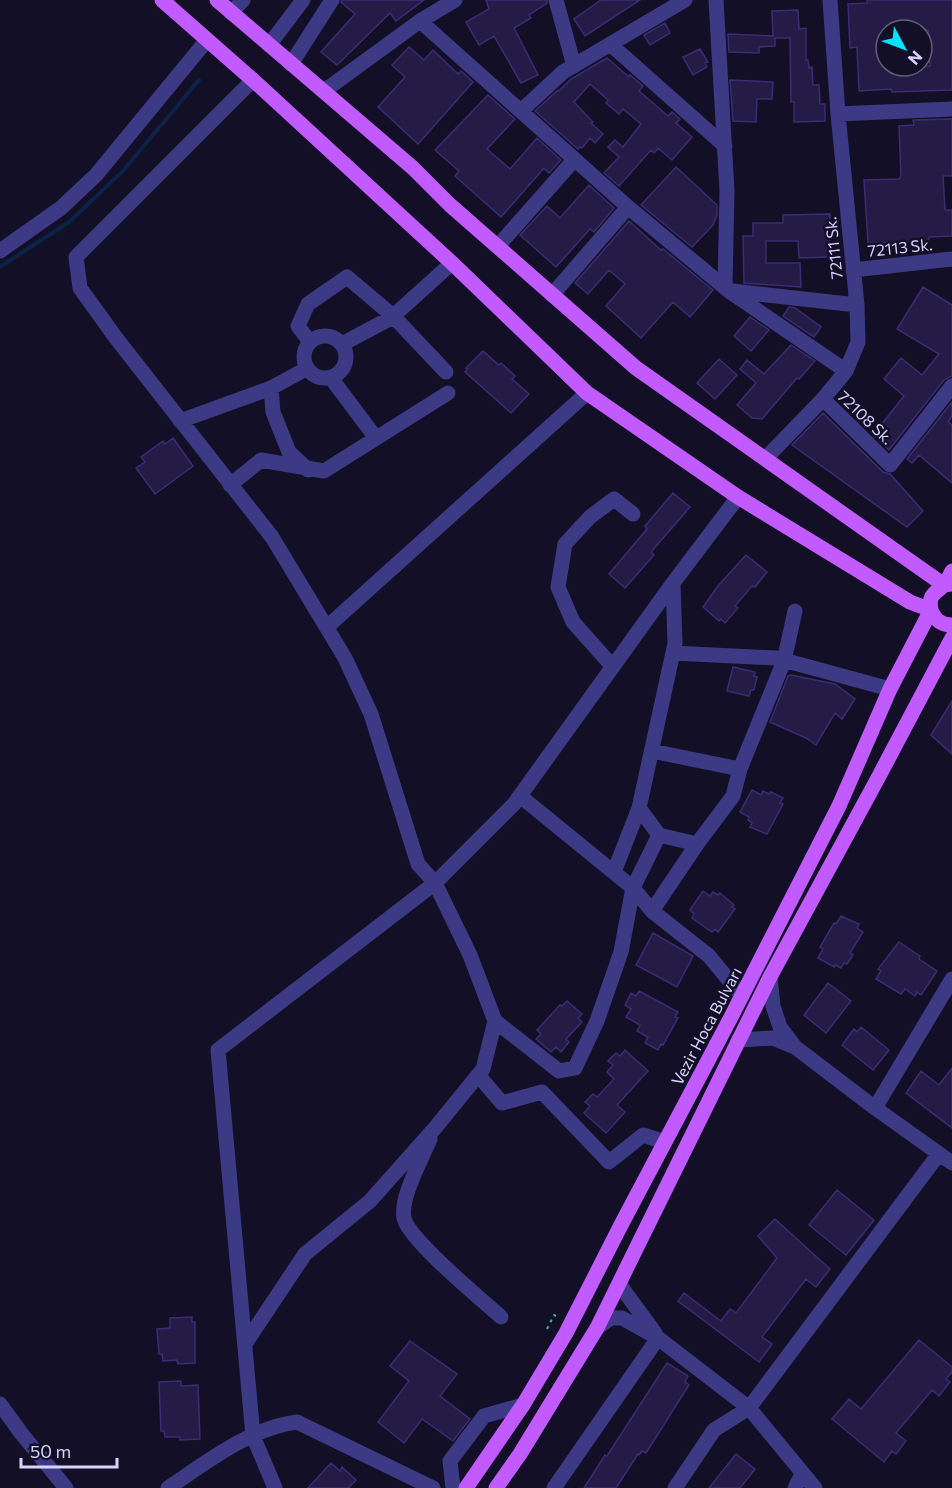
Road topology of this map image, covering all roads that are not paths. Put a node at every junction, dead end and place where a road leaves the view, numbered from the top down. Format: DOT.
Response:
graph roads {
  1 [pos="162,0"];
  2 [pos="216,0"];
  3 [pos="243,0"];
  4 [pos="303,0"];
  5 [pos="332,0"];
  6 [pos="556,0"];
  7 [pos="685,0"];
  8 [pos="716,0"];
  9 [pos="830,0"];
  10 [pos="449,1"];
  11 [pos="231,13"];
  12 [pos="420,21"];
  13 [pos="207,40"];
  14 [pos="610,44"];
  15 [pos="269,45"];
  16 [pos="291,64"];
  17 [pos="574,66"];
  18 [pos="252,80"];
  19 [pos="324,91"];
  20 [pos="952,109"];
  21 [pos="521,111"];
  22 [pos="838,114"];
  23 [pos="725,147"];
  24 [pos="574,160"];
  25 [pos="628,207"];
  26 [pos="498,246"];
  27 [pos="0,251"];
  28 [pos="952,259"];
  29 [pos="452,263"];
  30 [pos="853,270"];
  31 [pos="727,289"];
  32 [pos="552,295"];
  33 [pos="857,305"];
  34 [pos="393,316"];
  35 [pos="310,342"];
  36 [pos="342,344"];
  37 [pos="306,369"];
  38 [pos="846,371"];
  39 [pos="446,372"];
  40 [pos="331,378"];
  41 [pos="952,386"];
  42 [pos="272,388"];
  43 [pos="448,393"];
  44 [pos="587,393"];
  45 [pos="823,399"];
  46 [pos="180,421"];
  47 [pos="376,438"];
  48 [pos="765,459"];
  49 [pos="308,470"];
  50 [pos="230,485"];
  51 [pos="738,497"];
  52 [pos="633,514"];
  53 [pos="952,571"];
  54 [pos="673,582"];
  55 [pos="948,584"];
  56 [pos="931,610"];
  57 [pos="795,611"];
  58 [pos="952,625"];
  59 [pos="327,627"];
  60 [pos="952,638"];
  61 [pos="673,653"];
  62 [pos="784,661"];
  63 [pos="613,667"];
  64 [pos="890,688"];
  65 [pos="652,751"];
  66 [pos="740,769"];
  67 [pos="520,796"];
  68 [pos="639,808"];
  69 [pos="659,835"];
  70 [pos="698,844"];
  71 [pos="614,872"];
  72 [pos="435,883"];
  73 [pos="633,888"];
  74 [pos="652,911"];
  75 [pos="770,977"];
  76 [pos="952,979"];
  77 [pos="742,996"];
  78 [pos="495,1021"];
  79 [pos="738,1040"];
  80 [pos="795,1047"];
  81 [pos="477,1075"];
  82 [pos="875,1108"];
  83 [pos="435,1128"];
  84 [pos="665,1142"];
  85 [pos="938,1155"];
  86 [pos="952,1163"];
  87 [pos="619,1284"];
  88 [pos="501,1317"];
  89 [pos="597,1328"];
  90 [pos="658,1338"];
  91 [pos="244,1344"];
  92 [pos="0,1404"];
  93 [pos="523,1405"];
  94 [pos="749,1408"];
  95 [pos="253,1436"];
  96 [pos="798,1481"];
  97 [pos="66,1488"];
  98 [pos="168,1488"];
  99 [pos="274,1488"];
  100 [pos="433,1488"];
  101 [pos="439,1488"];
  102 [pos="453,1488"];
  103 [pos="466,1488"];
  104 [pos="496,1488"];
  105 [pos="554,1488"];
  106 [pos="675,1488"];
  107 [pos="815,1488"];
  1 -- 13 [label="main road"];
  2 -- 11 [label="main road"];
  3 -- 11 [label="street"];
  4 -- 15 [label="street"];
  5 -- 16 [label="street"];
  6 -- 17 [label="street"];
  7 -- 14 [label="street"];
  8 -- 23 [label="street"];
  9 -- 22 [label="street, 72111 Sk."];
  10 -- 12 [label="street"];
  11 -- 15 [label="main road"];
  12 -- 19 [label="street"];
  12 -- 21 [label="street"];
  13 -- 18 [label="main road"];
  13 -- 27 [label="street"];
  14 -- 17 [label="street"];
  14 -- 23 [label="street"];
  15 -- 16 [label="main road"];
  16 -- 19 [label="main road"];
  17 -- 21 [label="street"];
  18 -- 29 [label="main road"];
  18 -- 46 [label="street"];
  19 -- 26 [label="main road"];
  20 -- 22 [label="street"];
  21 -- 24 [label="street"];
  22 -- 30 [label="street, 72111 Sk."];
  23 -- 31 [label="street"];
  24 -- 25 [label="street"];
  24 -- 26 [label="street"];
  25 -- 31 [label="street"];
  25 -- 32 [label="street"];
  26 -- 32 [label="main road"];
  28 -- 30 [label="street, 72113 Sk."];
  29 -- 34 [label="street"];
  29 -- 44 [label="main road"];
  30 -- 33 [label="street, 72111 Sk."];
  31 -- 33 [label="street"];
  31 -- 38 [label="street"];
  32 -- 48 [label="main road"];
  33 -- 38 [label="street, 72111 Sk."];
  34 -- 35 [label="street"];
  34 -- 36 [label="street"];
  34 -- 39 [label="street"];
  35 -- 36 [label="street"];
  35 -- 37 [label="street"];
  36 -- 40 [label="street"];
  37 -- 40 [label="street"];
  37 -- 42 [label="street"];
  38 -- 45 [label="street, 72111 Sk."];
  40 -- 47 [label="street"];
  41 -- 45 [label="street, 72108 Sk."];
  42 -- 46 [label="street"];
  42 -- 49 [label="street"];
  43 -- 47 [label="street"];
  44 -- 51 [label="main road"];
  44 -- 59 [label="street"];
  45 -- 48 [label="street, 72111 Sk."];
  46 -- 50 [label="street"];
  47 -- 49 [label="street"];
  48 -- 55 [label="main road"];
  49 -- 50 [label="street"];
  50 -- 59 [label="street"];
  51 -- 54 [label="street"];
  51 -- 56 [label="main road"];
  52 -- 63 [label="street"];
  53 -- 55 [label="main road, Vezir Hoca Bulvarı"];
  54 -- 61 [label="street"];
  54 -- 63 [label="street"];
  55 -- 56 [label="main road, Vezir Hoca Bulvarı"];
  56 -- 58 [label="main road"];
  56 -- 64 [label="main road, Vezir Hoca Bulvarı"];
  57 -- 62 [label="street"];
  59 -- 72 [label="street"];
  60 -- 75 [label="main road, Vezir Hoca Bulvarı"];
  61 -- 62 [label="street"];
  61 -- 65 [label="street"];
  62 -- 64 [label="street"];
  62 -- 66 [label="street"];
  63 -- 67 [label="street"];
  64 -- 77 [label="main road, Vezir Hoca Bulvarı"];
  65 -- 66 [label="street"];
  65 -- 68 [label="street"];
  66 -- 70 [label="street"];
  67 -- 71 [label="street"];
  67 -- 72 [label="street"];
  68 -- 69 [label="street"];
  68 -- 71 [label="street"];
  69 -- 70 [label="street"];
  69 -- 73 [label="street"];
  70 -- 74 [label="street"];
  71 -- 73 [label="street"];
  72 -- 78 [label="street"];
  72 -- 91 [label="street"];
  73 -- 74 [label="street"];
  73 -- 78 [label="street"];
  74 -- 77 [label="street"];
  75 -- 79 [label="main road, Vezir Hoca Bulvarı"];
  75 -- 80 [label="street"];
  76 -- 82 [label="street"];
  77 -- 84 [label="main road, Vezir Hoca Bulvarı"];
  78 -- 81 [label="street"];
  79 -- 80 [label="street"];
  79 -- 87 [label="main road, Vezir Hoca Bulvarı"];
  80 -- 82 [label="street"];
  81 -- 83 [label="street"];
  81 -- 84 [label="street"];
  82 -- 85 [label="street"];
  83 -- 88 [label="street"];
  83 -- 91 [label="street"];
  84 -- 93 [label="main road, Vezir Hoca Bulvarı"];
  85 -- 86 [label="street"];
  85 -- 94 [label="street"];
  87 -- 89 [label="main road, Vezir Hoca Bulvarı"];
  87 -- 90 [label="street"];
  89 -- 90 [label="street"];
  89 -- 104 [label="main road, Vezir Hoca Bulvarı"];
  90 -- 94 [label="street"];
  90 -- 105 [label="street"];
  91 -- 95 [label="street"];
  92 -- 97 [label="street"];
  93 -- 102 [label="street"];
  93 -- 103 [label="main road, Vezir Hoca Bulvarı"];
  94 -- 96 [label="street"];
  94 -- 106 [label="street"];
  95 -- 98 [label="street"];
  95 -- 99 [label="street"];
  95 -- 100 [label="street"];
  96 -- 107 [label="street"];
  101 -- 102 [label="street"];
}
